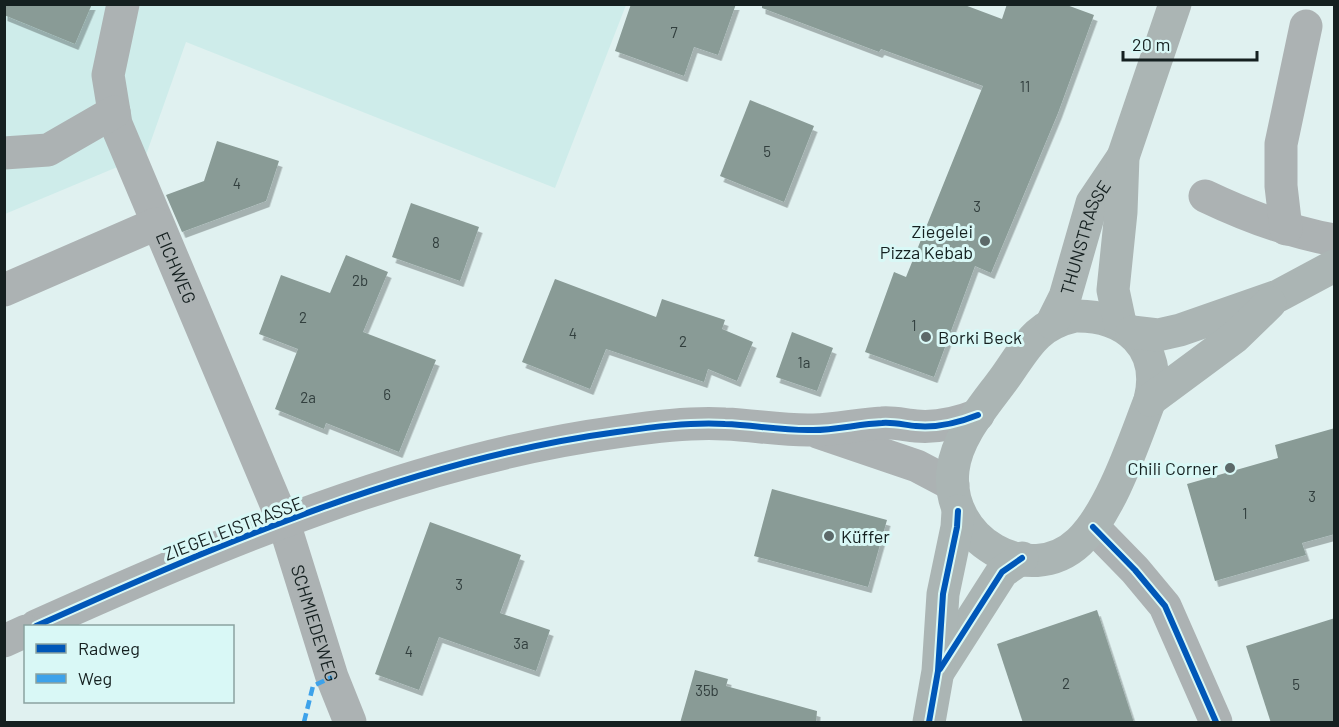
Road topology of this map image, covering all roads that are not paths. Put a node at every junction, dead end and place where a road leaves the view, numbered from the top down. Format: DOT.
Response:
graph roads {
  1 [pos="123,4"];
  2 [pos="1175,4"];
  3 [pos="1306,26"];
  4 [pos="114,112"];
  5 [pos="4,153"];
  6 [pos="1123,157"];
  7 [pos="1205,196"];
  8 [pos="156,224"];
  9 [pos="1286,229"];
  10 [pos="1335,240"];
  11 [pos="1335,266"];
  12 [pos="4,290"];
  13 [pos="1278,296"];
  14 [pos="1052,323"];
  15 [pos="1126,328"];
  16 [pos="1150,400"];
  17 [pos="978,415"];
  18 [pos="813,430"];
  19 [pos="955,498"];
  20 [pos="284,523"];
  21 [pos="1093,527"];
  22 [pos="1022,558"];
  23 [pos="40,625"];
  24 [pos="24,632"];
  25 [pos="4,640"];
  26 [pos="938,671"];
  27 [pos="350,723"];
  28 [pos="929,723"];
  29 [pos="1216,723"];
  1 -- 4 [label="street, EICHWEG"];
  2 -- 6 [label="main road, THUNSTRASSE"];
  3 -- 9 [label="street"];
  4 -- 5 [label="street"];
  4 -- 8 [label="street, EICHWEG"];
  6 -- 14 [label="main road, THUNSTRASSE"];
  6 -- 15 [label="main road, THUNSTRASSE"];
  7 -- 9 [label="street"];
  8 -- 12 [label="street"];
  8 -- 20 [label="street, EICHWEG"];
  9 -- 10 [label="street"];
  11 -- 13 [label="main road"];
  13 -- 15 [label="main road"];
  13 -- 16 [label="main road"];
  14 -- 15 [label="main road"];
  14 -- 17 [label="main road"];
  15 -- 16 [label="main road, THUNSTRASSE"];
  16 -- 21 [label="main road"];
  17 -- 18 [label="street, ZIEGELEISTRASSE"];
  17 -- 19 [label="main road"];
  18 -- 19 [label="street, ZIEGELEISTRASSE"];
  18 -- 20 [label="street, ZIEGELEISTRASSE"];
  19 -- 22 [label="main road"];
  19 -- 26 [label="main road"];
  20 -- 23 [label="street, ZIEGELEISTRASSE"];
  20 -- 27 [label="street, SCHMIEDEWEG"];
  21 -- 22 [label="main road"];
  21 -- 29 [label="street"];
  22 -- 26 [label="main road"];
  24 -- 25 [label="street"];
  26 -- 28 [label="main road"];
}
